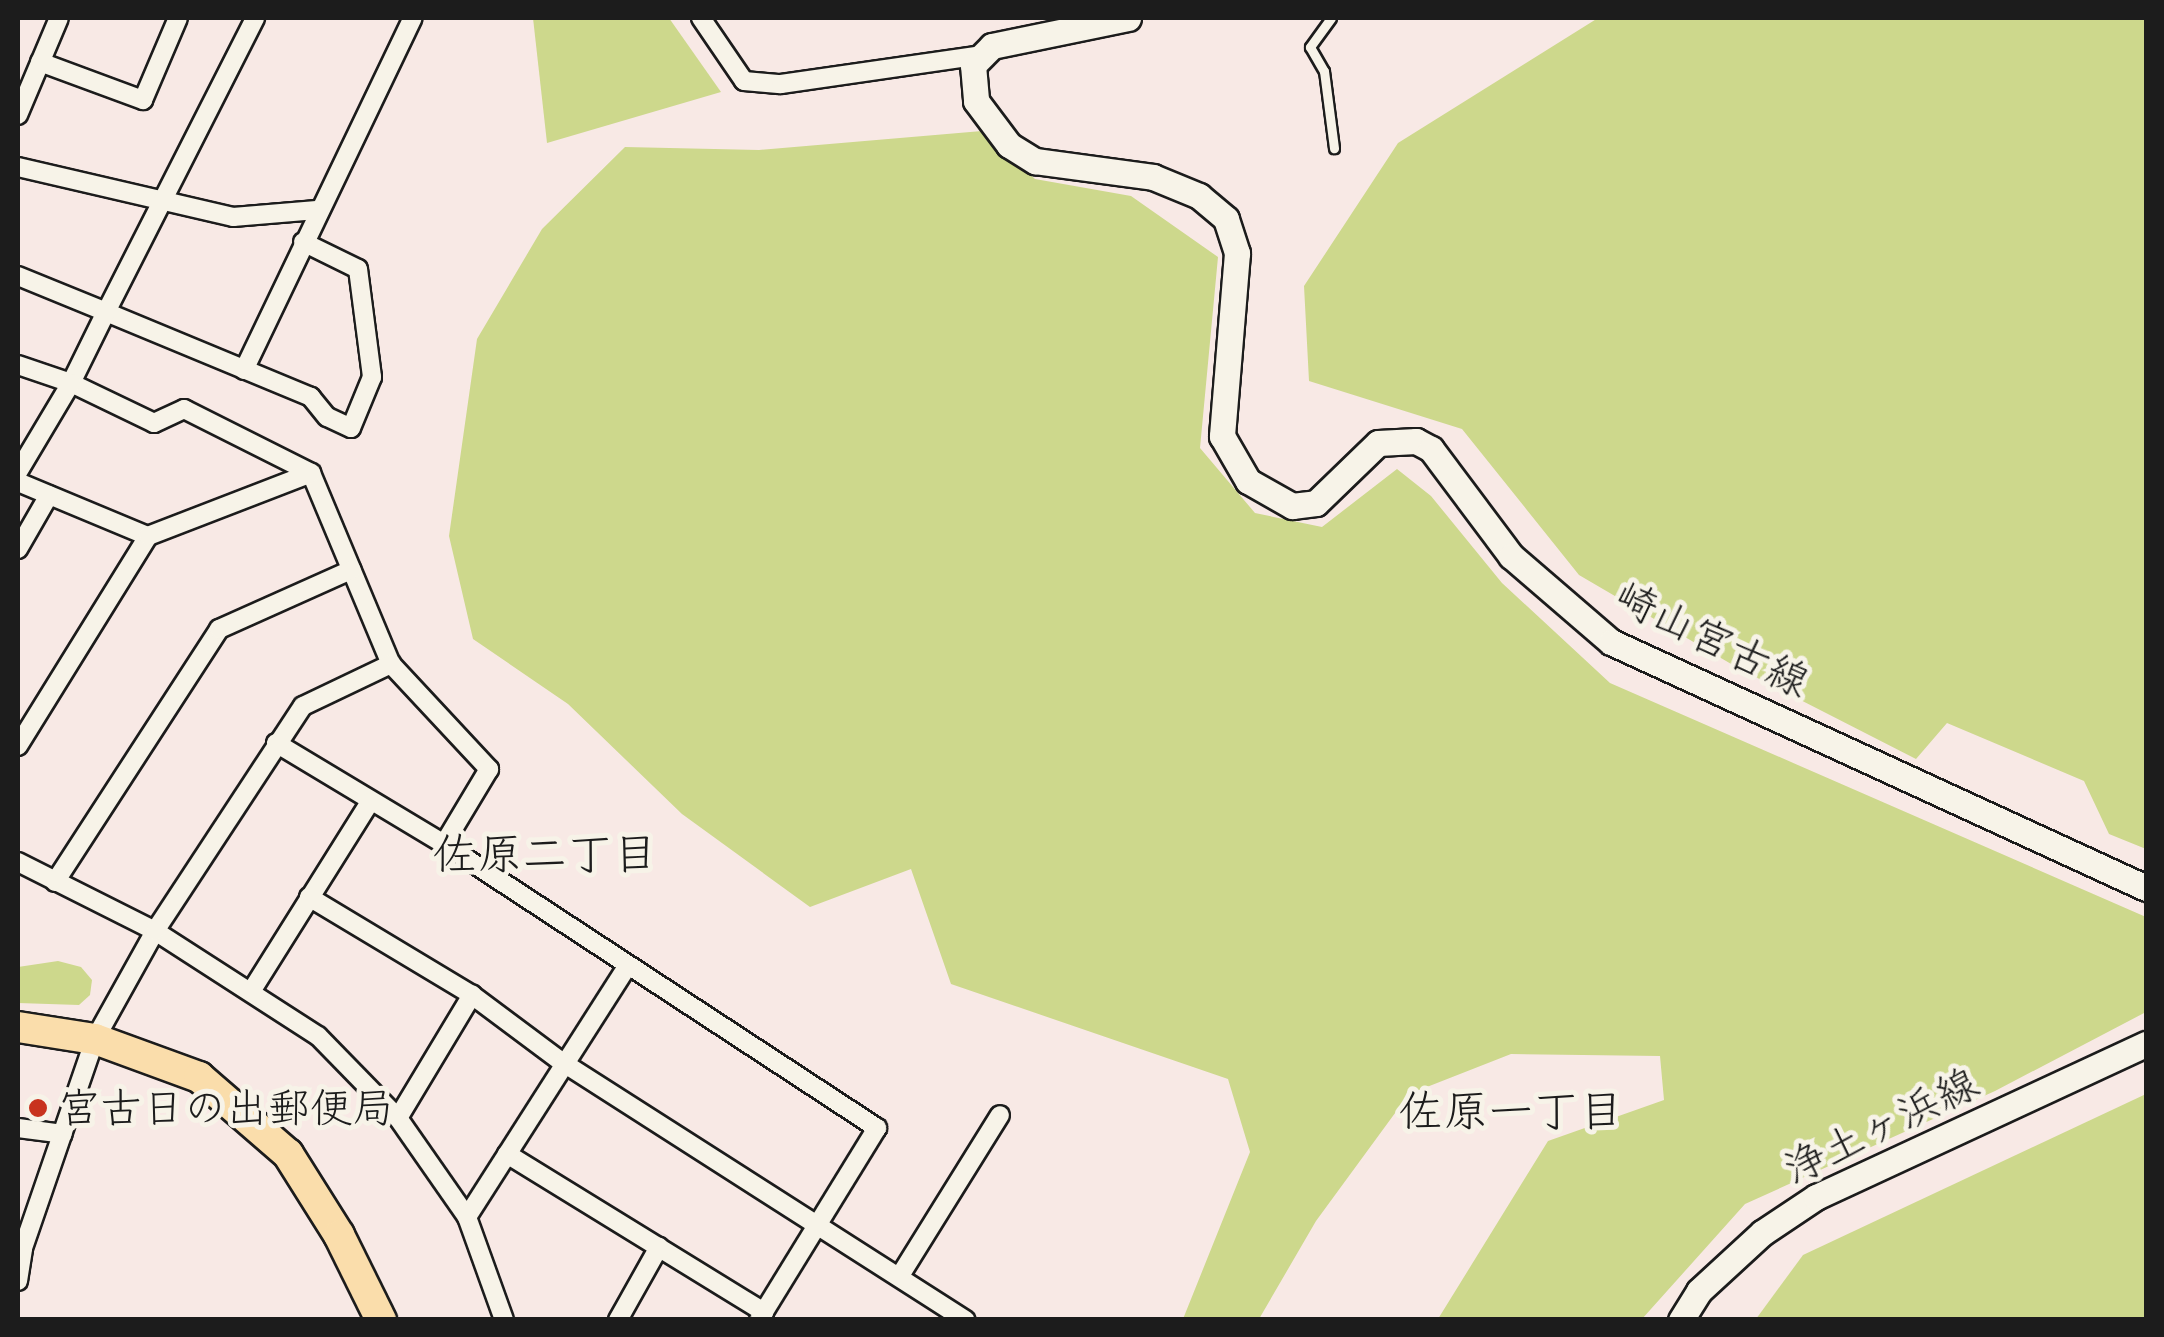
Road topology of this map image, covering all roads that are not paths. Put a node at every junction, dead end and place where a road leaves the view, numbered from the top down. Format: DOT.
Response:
graph roads {
  1 [pos="59,18"];
  2 [pos="178,18"];
  3 [pos="255,18"];
  4 [pos="413,18"];
  5 [pos="701,18"];
  6 [pos="1128,18"];
  7 [pos="1331,18"];
  8 [pos="976,56"];
  9 [pos="40,62"];
  10 [pos="18,116"];
  11 [pos="1334,148"];
  12 [pos="18,167"];
  13 [pos="166,198"];
  14 [pos="318,210"];
  15 [pos="303,242"];
  16 [pos="18,276"];
  17 [pos="106,312"];
  18 [pos="18,364"];
  19 [pos="244,370"];
  20 [pos="71,383"];
  21 [pos="18,472"];
  22 [pos="311,474"];
  23 [pos="18,482"];
  24 [pos="49,495"];
  25 [pos="148,536"];
  26 [pos="18,549"];
  27 [pos="352,570"];
  28 [pos="391,664"];
  29 [pos="276,743"];
  30 [pos="18,746"];
  31 [pos="370,802"];
  32 [pos="444,844"];
  33 [pos="18,862"];
  34 [pos="56,882"];
  35 [pos="2146,888"];
  36 [pos="309,896"];
  37 [pos="155,930"];
  38 [pos="627,967"];
  39 [pos="252,990"];
  40 [pos="472,995"];
  41 [pos="18,1027"];
  42 [pos="95,1039"];
  43 [pos="2146,1044"];
  44 [pos="562,1062"];
  45 [pos="1000,1115"];
  46 [pos="398,1118"];
  47 [pos="18,1128"];
  48 [pos="63,1134"];
  49 [pos="507,1154"];
  50 [pos="467,1217"];
  51 [pos="818,1223"];
  52 [pos="23,1230"];
  53 [pos="659,1247"];
  54 [pos="901,1274"];
  55 [pos="18,1281"];
  56 [pos="762,1316"];
  57 [pos="381,1320"];
  58 [pos="504,1320"];
  59 [pos="618,1320"];
  60 [pos="966,1320"];
  61 [pos="1681,1320"];
  1 -- 9 [label="street"];
  2 -- 9 [label="street"];
  3 -- 13 [label="street"];
  4 -- 14 [label="street"];
  5 -- 8 [label="street"];
  6 -- 8 [label="main road"];
  7 -- 11 [label="lane"];
  8 -- 35 [label="main road, 崎山宮古線"];
  9 -- 10 [label="street"];
  12 -- 13 [label="street"];
  13 -- 14 [label="street"];
  13 -- 17 [label="street"];
  14 -- 15 [label="street"];
  15 -- 19 [label="street"];
  15 -- 19 [label="street"];
  16 -- 17 [label="street"];
  17 -- 19 [label="street"];
  17 -- 20 [label="street"];
  18 -- 20 [label="street"];
  20 -- 21 [label="street"];
  20 -- 22 [label="street"];
  22 -- 25 [label="street"];
  22 -- 27 [label="street"];
  23 -- 24 [label="street"];
  24 -- 25 [label="street"];
  24 -- 26 [label="street"];
  25 -- 30 [label="street"];
  27 -- 28 [label="street"];
  27 -- 34 [label="street"];
  28 -- 29 [label="street"];
  28 -- 32 [label="street"];
  29 -- 31 [label="street"];
  29 -- 37 [label="street"];
  31 -- 32 [label="street"];
  31 -- 36 [label="street"];
  32 -- 38 [label="street"];
  33 -- 34 [label="street"];
  34 -- 37 [label="street"];
  36 -- 39 [label="street"];
  36 -- 40 [label="street"];
  37 -- 39 [label="street"];
  37 -- 42 [label="street"];
  38 -- 44 [label="street"];
  38 -- 51 [label="street"];
  39 -- 46 [label="street"];
  40 -- 44 [label="street"];
  40 -- 46 [label="street"];
  41 -- 42 [label="highway"];
  42 -- 48 [label="street"];
  42 -- 57 [label="highway"];
  43 -- 61 [label="main road, 浄土ヶ浜線"];
  44 -- 49 [label="street"];
  44 -- 51 [label="street"];
  45 -- 54 [label="street"];
  46 -- 50 [label="street"];
  47 -- 48 [label="street"];
  48 -- 52 [label="street"];
  49 -- 50 [label="street"];
  49 -- 53 [label="street"];
  50 -- 58 [label="street"];
  51 -- 54 [label="street"];
  51 -- 56 [label="street"];
  52 -- 55 [label="street"];
  53 -- 56 [label="street"];
  53 -- 59 [label="street"];
  54 -- 60 [label="street"];
}
